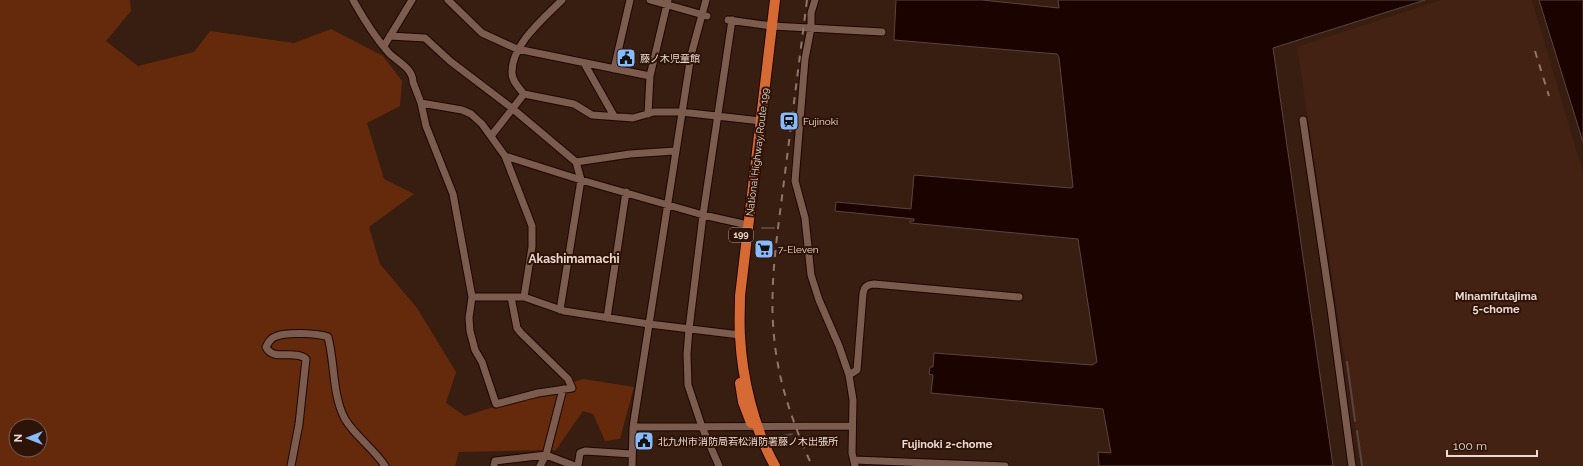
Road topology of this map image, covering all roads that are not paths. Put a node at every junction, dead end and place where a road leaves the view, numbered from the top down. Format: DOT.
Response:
graph roads {
  1 [pos="353,0"];
  2 [pos="412,0"];
  3 [pos="448,0"];
  4 [pos="562,0"];
  5 [pos="630,0"];
  6 [pos="650,0"];
  7 [pos="706,0"];
  8 [pos="769,0"];
  9 [pos="775,0"];
  10 [pos="814,0"];
  11 [pos="668,2"];
  12 [pos="705,15"];
  13 [pos="769,26"];
  14 [pos="811,28"];
  15 [pos="882,32"];
  16 [pos="390,36"];
  17 [pos="384,46"];
  18 [pos="517,49"];
  19 [pos="584,62"];
  20 [pos="614,69"];
  21 [pos="650,76"];
  22 [pos="524,94"];
  23 [pos="421,103"];
  24 [pos="513,109"];
  25 [pos="681,112"];
  26 [pos="648,114"];
  27 [pos="614,116"];
  28 [pos="717,116"];
  29 [pos="1303,120"];
  30 [pos="758,121"];
  31 [pos="491,136"];
  32 [pos="675,151"];
  33 [pos="505,156"];
  34 [pos="576,162"];
  35 [pos="580,180"];
  36 [pos="626,192"];
  37 [pos="667,204"];
  38 [pos="703,215"];
  39 [pos="745,225"];
  40 [pos="472,297"];
  41 [pos="511,297"];
  42 [pos="524,297"];
  43 [pos="1019,297"];
  44 [pos="560,310"];
  45 [pos="607,318"];
  46 [pos="649,324"];
  47 [pos="689,329"];
  48 [pos="736,335"];
  49 [pos="849,375"];
  50 [pos="563,389"];
  51 [pos="852,426"];
  52 [pos="633,427"];
  53 [pos="702,427"];
  54 [pos="755,427"];
  55 [pos="632,454"];
  56 [pos="546,455"];
  57 [pos="854,463"];
  58 [pos="291,466"];
  59 [pos="384,466"];
  60 [pos="494,466"];
  61 [pos="540,466"];
  62 [pos="576,466"];
  63 [pos="632,466"];
  64 [pos="719,466"];
  65 [pos="768,466"];
  66 [pos="775,466"];
  67 [pos="1005,466"];
  68 [pos="1352,466"];
  1 -- 17 [label="street"];
  2 -- 16 [label="street"];
  3 -- 18 [label="street"];
  4 -- 18 [label="street"];
  5 -- 20 [label="street"];
  6 -- 11 [label="street"];
  7 -- 12 [label="street"];
  8 -- 13 [label="highway, National Highway Route 199 / 199"];
  9 -- 13 [label="highway, National Highway Route 199 / 199"];
  10 -- 14 [label="street"];
  11 -- 12 [label="street"];
  11 -- 21 [label="street"];
  12 -- 25 [label="street"];
  13 -- 14 [label="street"];
  13 -- 28 [label="street"];
  13 -- 30 [label="highway, National Highway Route 199 / 199"];
  14 -- 15 [label="street"];
  14 -- 49 [label="street"];
  16 -- 17 [label="street"];
  16 -- 24 [label="street"];
  17 -- 23 [label="street"];
  18 -- 19 [label="street"];
  18 -- 22 [label="street"];
  19 -- 20 [label="street"];
  19 -- 27 [label="street"];
  20 -- 21 [label="street"];
  21 -- 26 [label="street"];
  22 -- 24 [label="street"];
  22 -- 27 [label="street"];
  23 -- 31 [label="street"];
  23 -- 40 [label="street"];
  24 -- 31 [label="street"];
  24 -- 34 [label="street"];
  25 -- 26 [label="street"];
  25 -- 28 [label="street"];
  25 -- 32 [label="street"];
  26 -- 27 [label="street"];
  28 -- 30 [label="street"];
  28 -- 38 [label="street"];
  29 -- 68 [label="street"];
  30 -- 39 [label="highway, National Highway Route 199 / 199"];
  31 -- 33 [label="street"];
  32 -- 34 [label="street"];
  32 -- 37 [label="street"];
  33 -- 35 [label="street"];
  33 -- 42 [label="street"];
  34 -- 35 [label="street"];
  35 -- 36 [label="street"];
  35 -- 44 [label="street"];
  36 -- 37 [label="street"];
  36 -- 45 [label="street"];
  37 -- 38 [label="street"];
  37 -- 46 [label="street"];
  38 -- 39 [label="street"];
  38 -- 47 [label="street"];
  39 -- 48 [label="highway, National Highway Route 199 / 199"];
  40 -- 41 [label="street"];
  40 -- 50 [label="street"];
  41 -- 42 [label="street"];
  41 -- 50 [label="street"];
  42 -- 44 [label="street"];
  43 -- 49 [label="street"];
  44 -- 45 [label="street"];
  45 -- 46 [label="street"];
  46 -- 47 [label="street"];
  46 -- 52 [label="street"];
  47 -- 48 [label="street"];
  47 -- 53 [label="street"];
  48 -- 54 [label="highway, National Highway Route 199 / 199"];
  49 -- 51 [label="street"];
  50 -- 56 [label="street"];
  51 -- 54 [label="street"];
  51 -- 57 [label="street"];
  52 -- 53 [label="street"];
  52 -- 55 [label="street"];
  53 -- 54 [label="street"];
  53 -- 64 [label="street"];
  54 -- 65 [label="highway, National Highway Route 199 / 199"];
  54 -- 66 [label="highway, National Highway Route 199 / 199"];
  55 -- 62 [label="street"];
  55 -- 63 [label="street"];
  56 -- 60 [label="street"];
  56 -- 61 [label="street"];
  56 -- 62 [label="street"];
  57 -- 67 [label="street"];
  58 -- 59 [label="street"];
}
